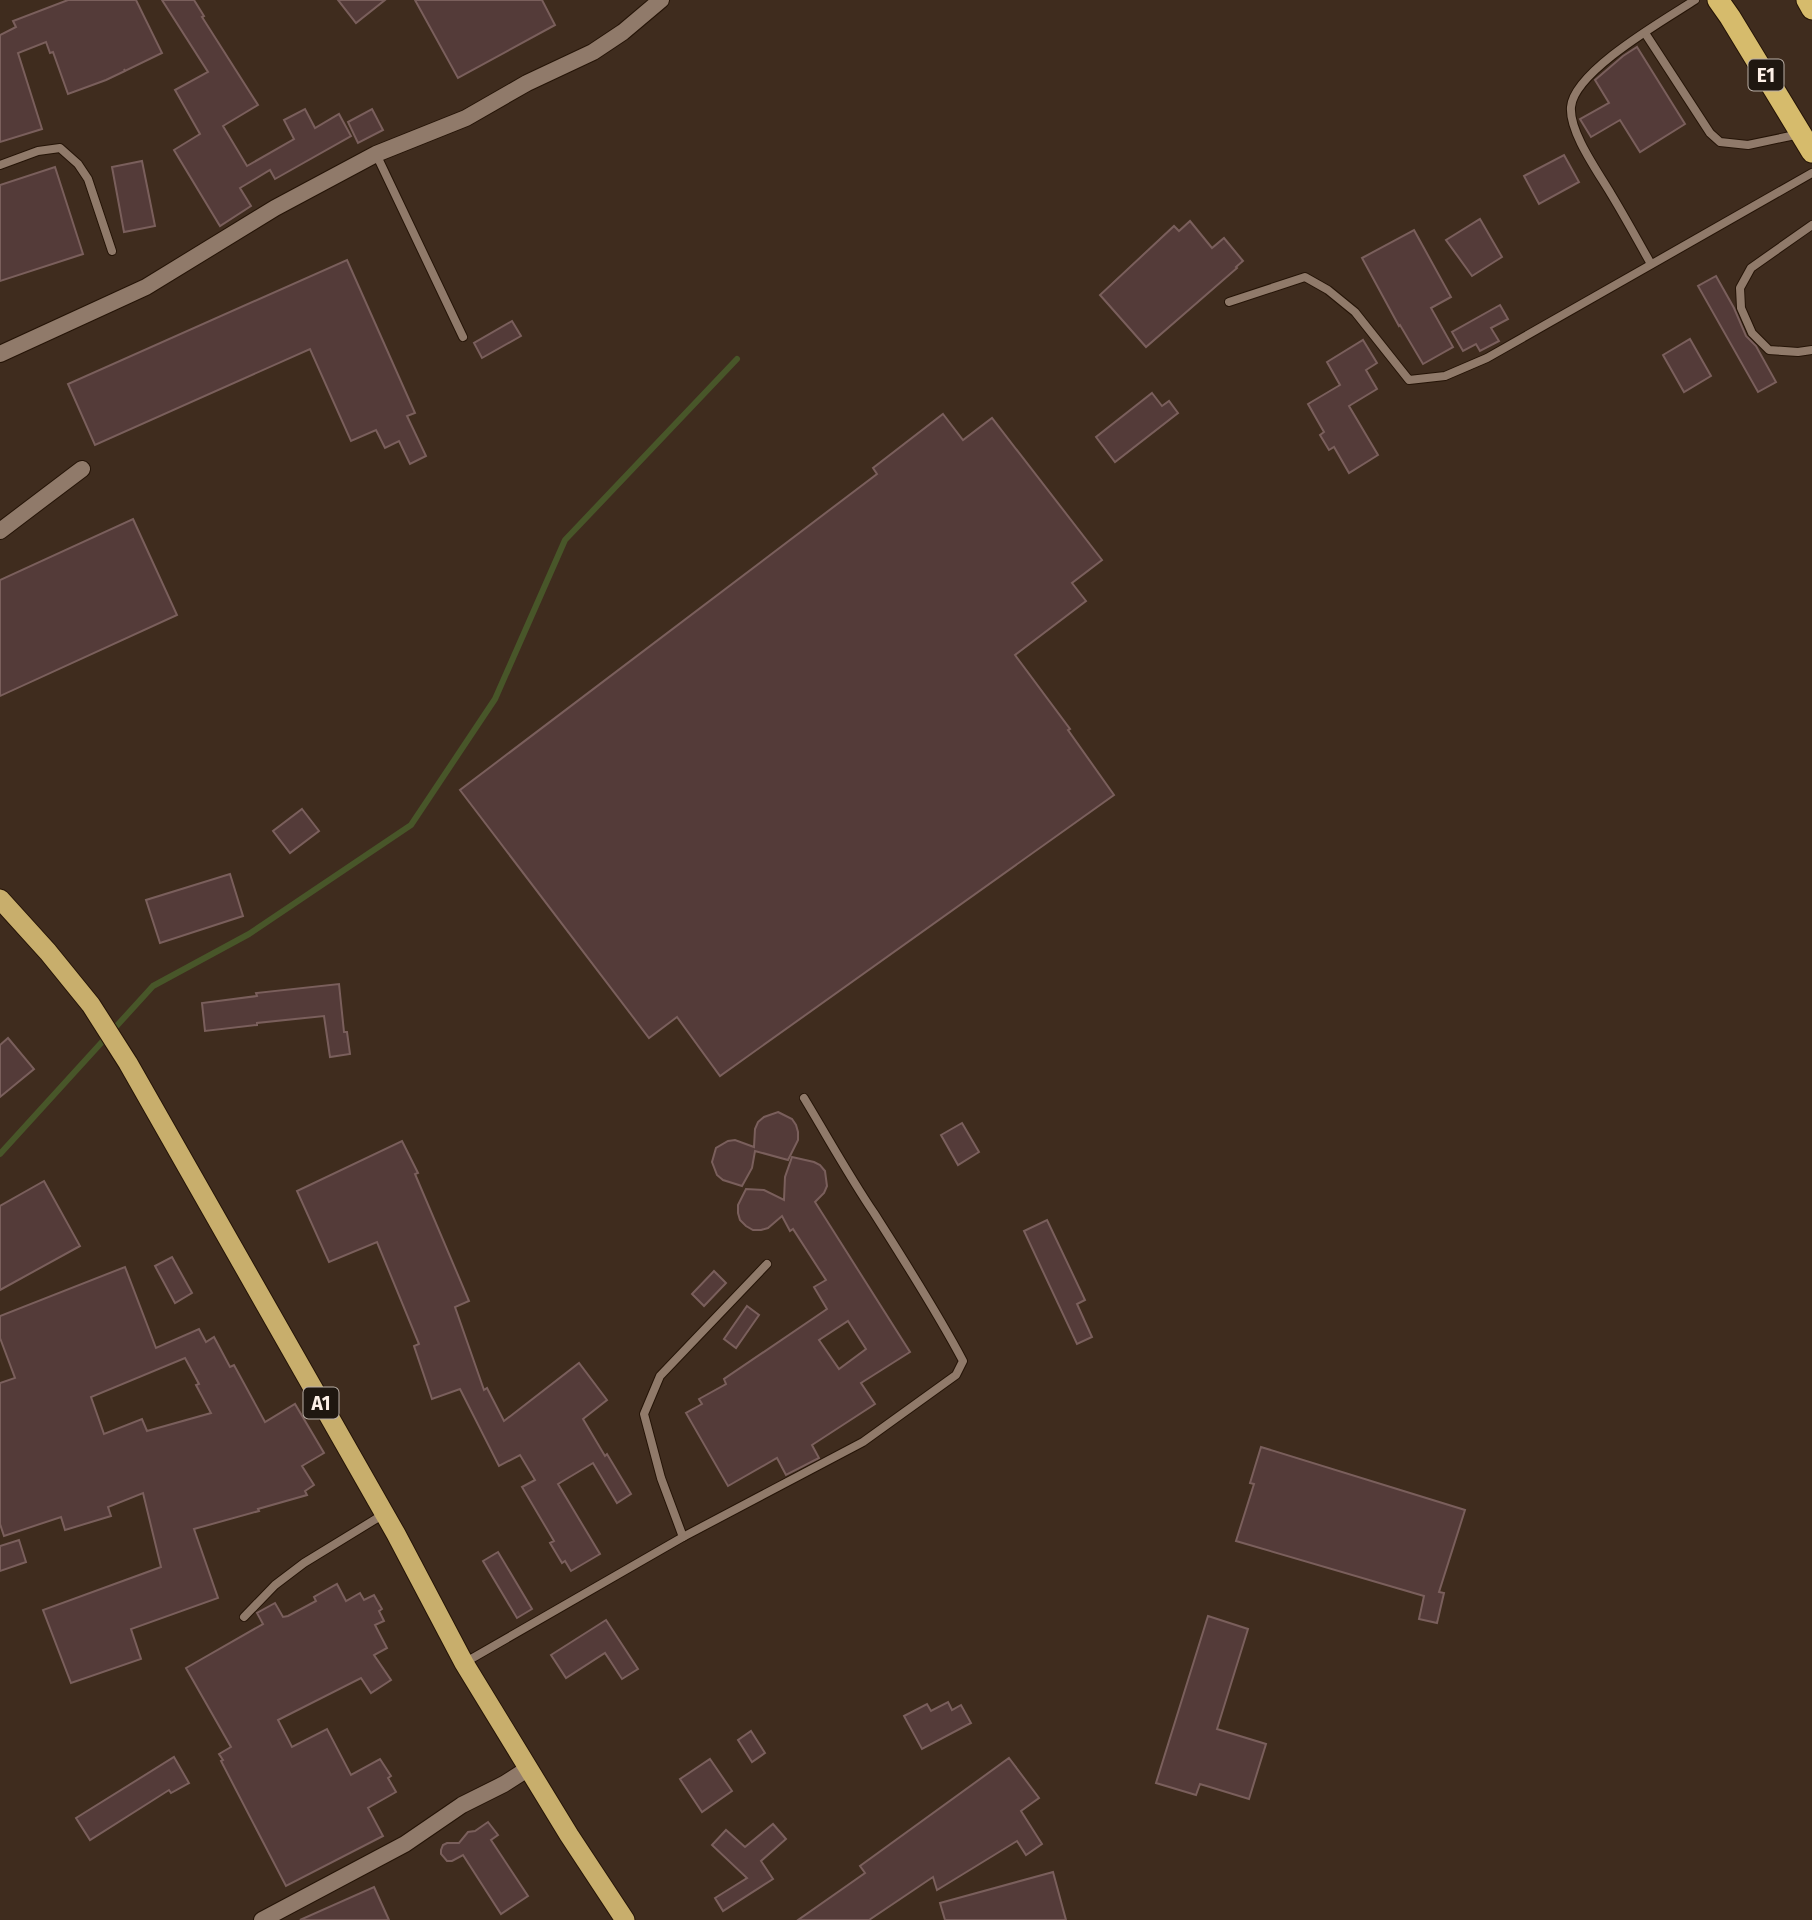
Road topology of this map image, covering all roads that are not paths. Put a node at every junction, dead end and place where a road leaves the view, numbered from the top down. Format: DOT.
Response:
graph roads {
  1 [pos="661,0"];
  2 [pos="1695,0"];
  3 [pos="1718,0"];
  4 [pos="1807,0"];
  5 [pos="1812,9"];
  6 [pos="1645,33"];
  7 [pos="1806,143"];
  8 [pos="376,154"];
  9 [pos="0,165"];
  10 [pos="1812,173"];
  11 [pos="1812,225"];
  12 [pos="112,251"];
  13 [pos="1651,264"];
  14 [pos="1229,302"];
  15 [pos="463,337"];
  16 [pos="1812,350"];
  17 [pos="0,354"];
  18 [pos="82,469"];
  19 [pos="0,531"];
  20 [pos="0,899"];
  21 [pos="804,1098"];
  22 [pos="767,1264"];
  23 [pos="384,1514"];
  24 [pos="683,1536"];
  25 [pos="244,1617"];
  26 [pos="464,1663"];
  27 [pos="529,1768"];
  28 [pos="262,1920"];
  29 [pos="625,1920"];
  1 -- 8 [label="street"];
  2 -- 6 [label="lane"];
  3 -- 7 [label="highway, E1"];
  4 -- 5 [label="highway"];
  6 -- 7 [label="lane"];
  6 -- 13 [label="lane"];
  8 -- 15 [label="lane"];
  8 -- 17 [label="street"];
  9 -- 12 [label="lane"];
  10 -- 13 [label="lane"];
  11 -- 16 [label="lane"];
  13 -- 14 [label="lane"];
  18 -- 19 [label="street"];
  20 -- 23 [label="highway, A1"];
  21 -- 24 [label="lane"];
  22 -- 24 [label="lane"];
  23 -- 25 [label="lane"];
  23 -- 26 [label="highway, A1"];
  24 -- 26 [label="lane"];
  26 -- 27 [label="highway, A1"];
  27 -- 28 [label="street"];
  27 -- 29 [label="highway, A1"];
}
